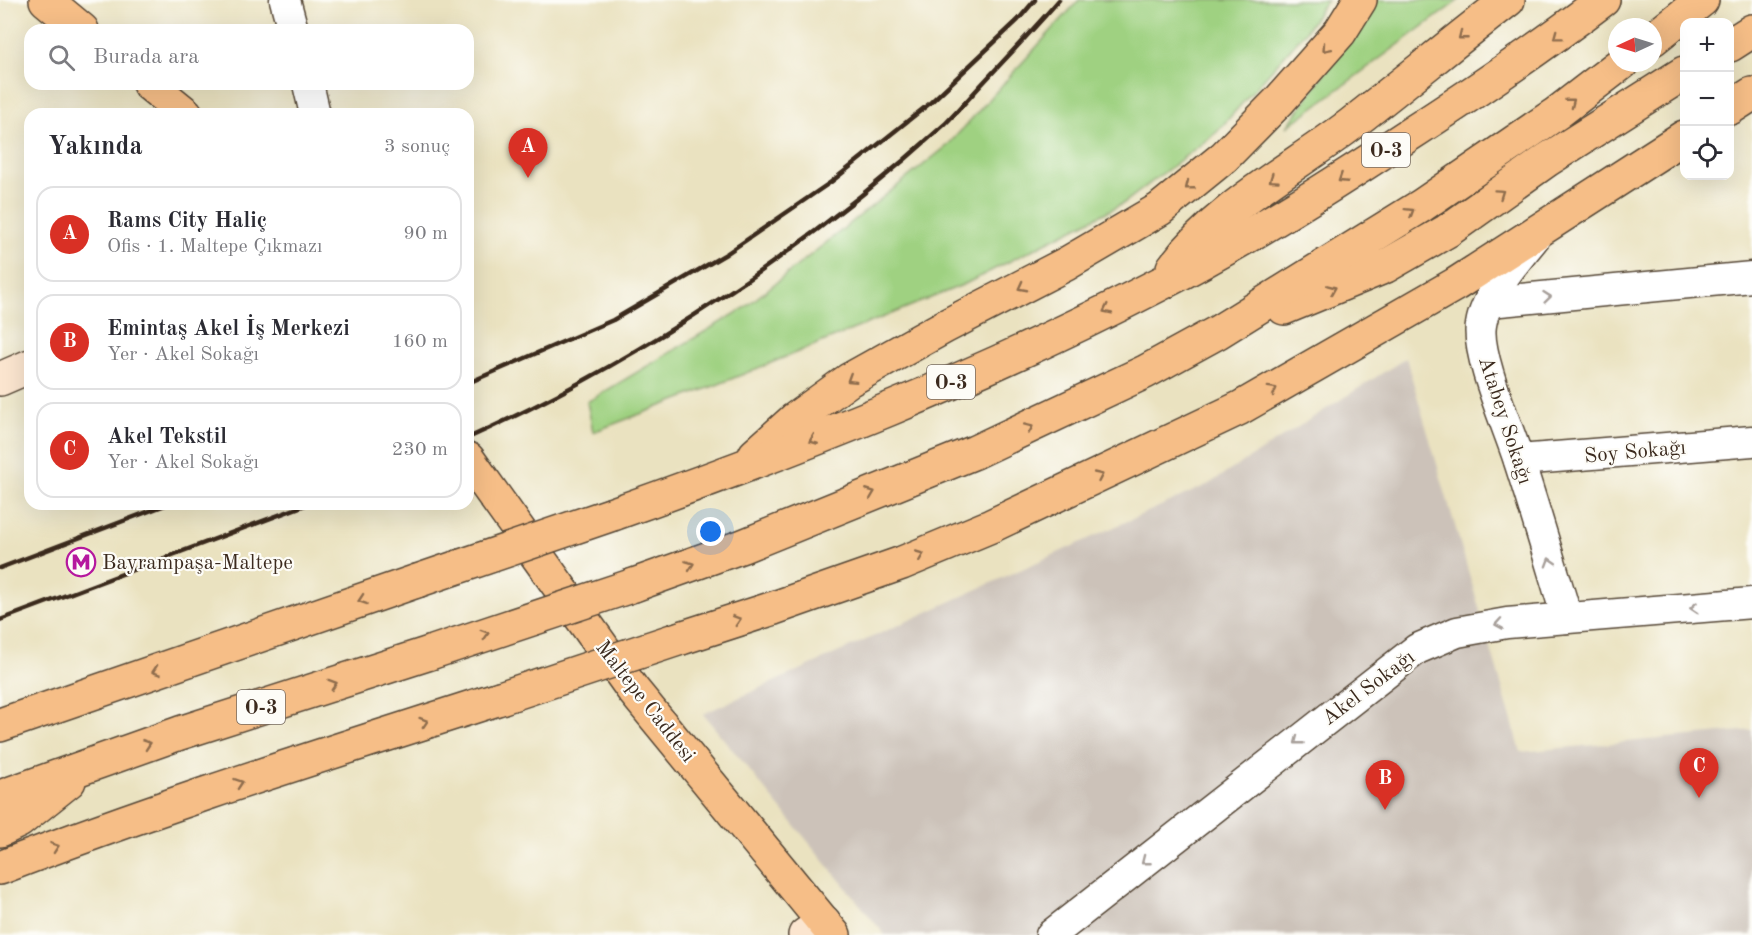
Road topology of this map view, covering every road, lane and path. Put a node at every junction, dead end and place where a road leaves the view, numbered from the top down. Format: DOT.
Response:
graph roads {
  1 [pos="46,0"];
  2 [pos="285,0"];
  3 [pos="1359,0"];
  4 [pos="1508,0"];
  5 [pos="1603,0"];
  6 [pos="1702,0"];
  7 [pos="75,24"];
  8 [pos="291,24"];
  9 [pos="1752,31"];
  10 [pos="1662,32"];
  11 [pos="1734,42"];
  12 [pos="1610,72"];
  13 [pos="1680,76"];
  14 [pos="156,90"];
  15 [pos="309,90"];
  16 [pos="1752,94"];
  17 [pos="1734,105"];
  18 [pos="178,108"];
  19 [pos="314,108"];
  20 [pos="1752,111"];
  21 [pos="1734,114"];
  22 [pos="1680,140"];
  23 [pos="1541,230"];
  24 [pos="1752,277"];
  25 [pos="1160,285"];
  26 [pos="1489,302"];
  27 [pos="1218,332"];
  28 [pos="24,369"];
  29 [pos="0,379"];
  30 [pos="1752,441"];
  31 [pos="1519,460"];
  32 [pos="474,467"];
  33 [pos="738,469"];
  34 [pos="1752,603"];
  35 [pos="1567,618"];
  36 [pos="0,725"];
  37 [pos="92,763"];
  38 [pos="0,797"];
  39 [pos="0,830"];
  40 [pos="0,868"];
  41 [pos="821,931"];
  42 [pos="1051,935"];
  1 -- 7 [label="main road"];
  2 -- 8 [label="street"];
  3 -- 33 [label="main road, one-way"];
  4 -- 25 [label="main road, one-way"];
  5 -- 25 [label="main road, O-3, one-way"];
  6 -- 10 [label="main road"];
  9 -- 11 [label="main road"];
  27 -- 12 [label="main road, O-3, one-way"];
  27 -- 13 [label="main road, one-way"];
  14 -- 18 [label="main road"];
  15 -- 19 [label="street"];
  16 -- 17 [label="main road"];
  20 -- 21 [label="street"];
  22 -- 23 [label="main road"];
  23 -- 26 [label="street, Atabey Sokağı"];
  40 -- 23 [label="main road, one-way, bridge"];
  26 -- 24 [label="street, one-way"];
  25 -- 33 [label="main road, O-3, one-way"];
  26 -- 31 [label="street, Atabey Sokağı"];
  37 -- 27 [label="main road, O-3, one-way, bridge"];
  28 -- 29 [label="main road"];
  30 -- 31 [label="street, Soy Sokağı"];
  35 -- 31 [label="street, Atabey Sokağı, one-way"];
  32 -- 41 [label="main road, Maltepe Caddesi"];
  33 -- 36 [label="main road, O-3, one-way, bridge"];
  34 -- 35 [label="street, Akel Sokağı, one-way"];
  35 -- 42 [label="street, Akel Sokağı, one-way"];
  37 -- 38 [label="main road, O-3"];
  37 -- 39 [label="main road"];
}
